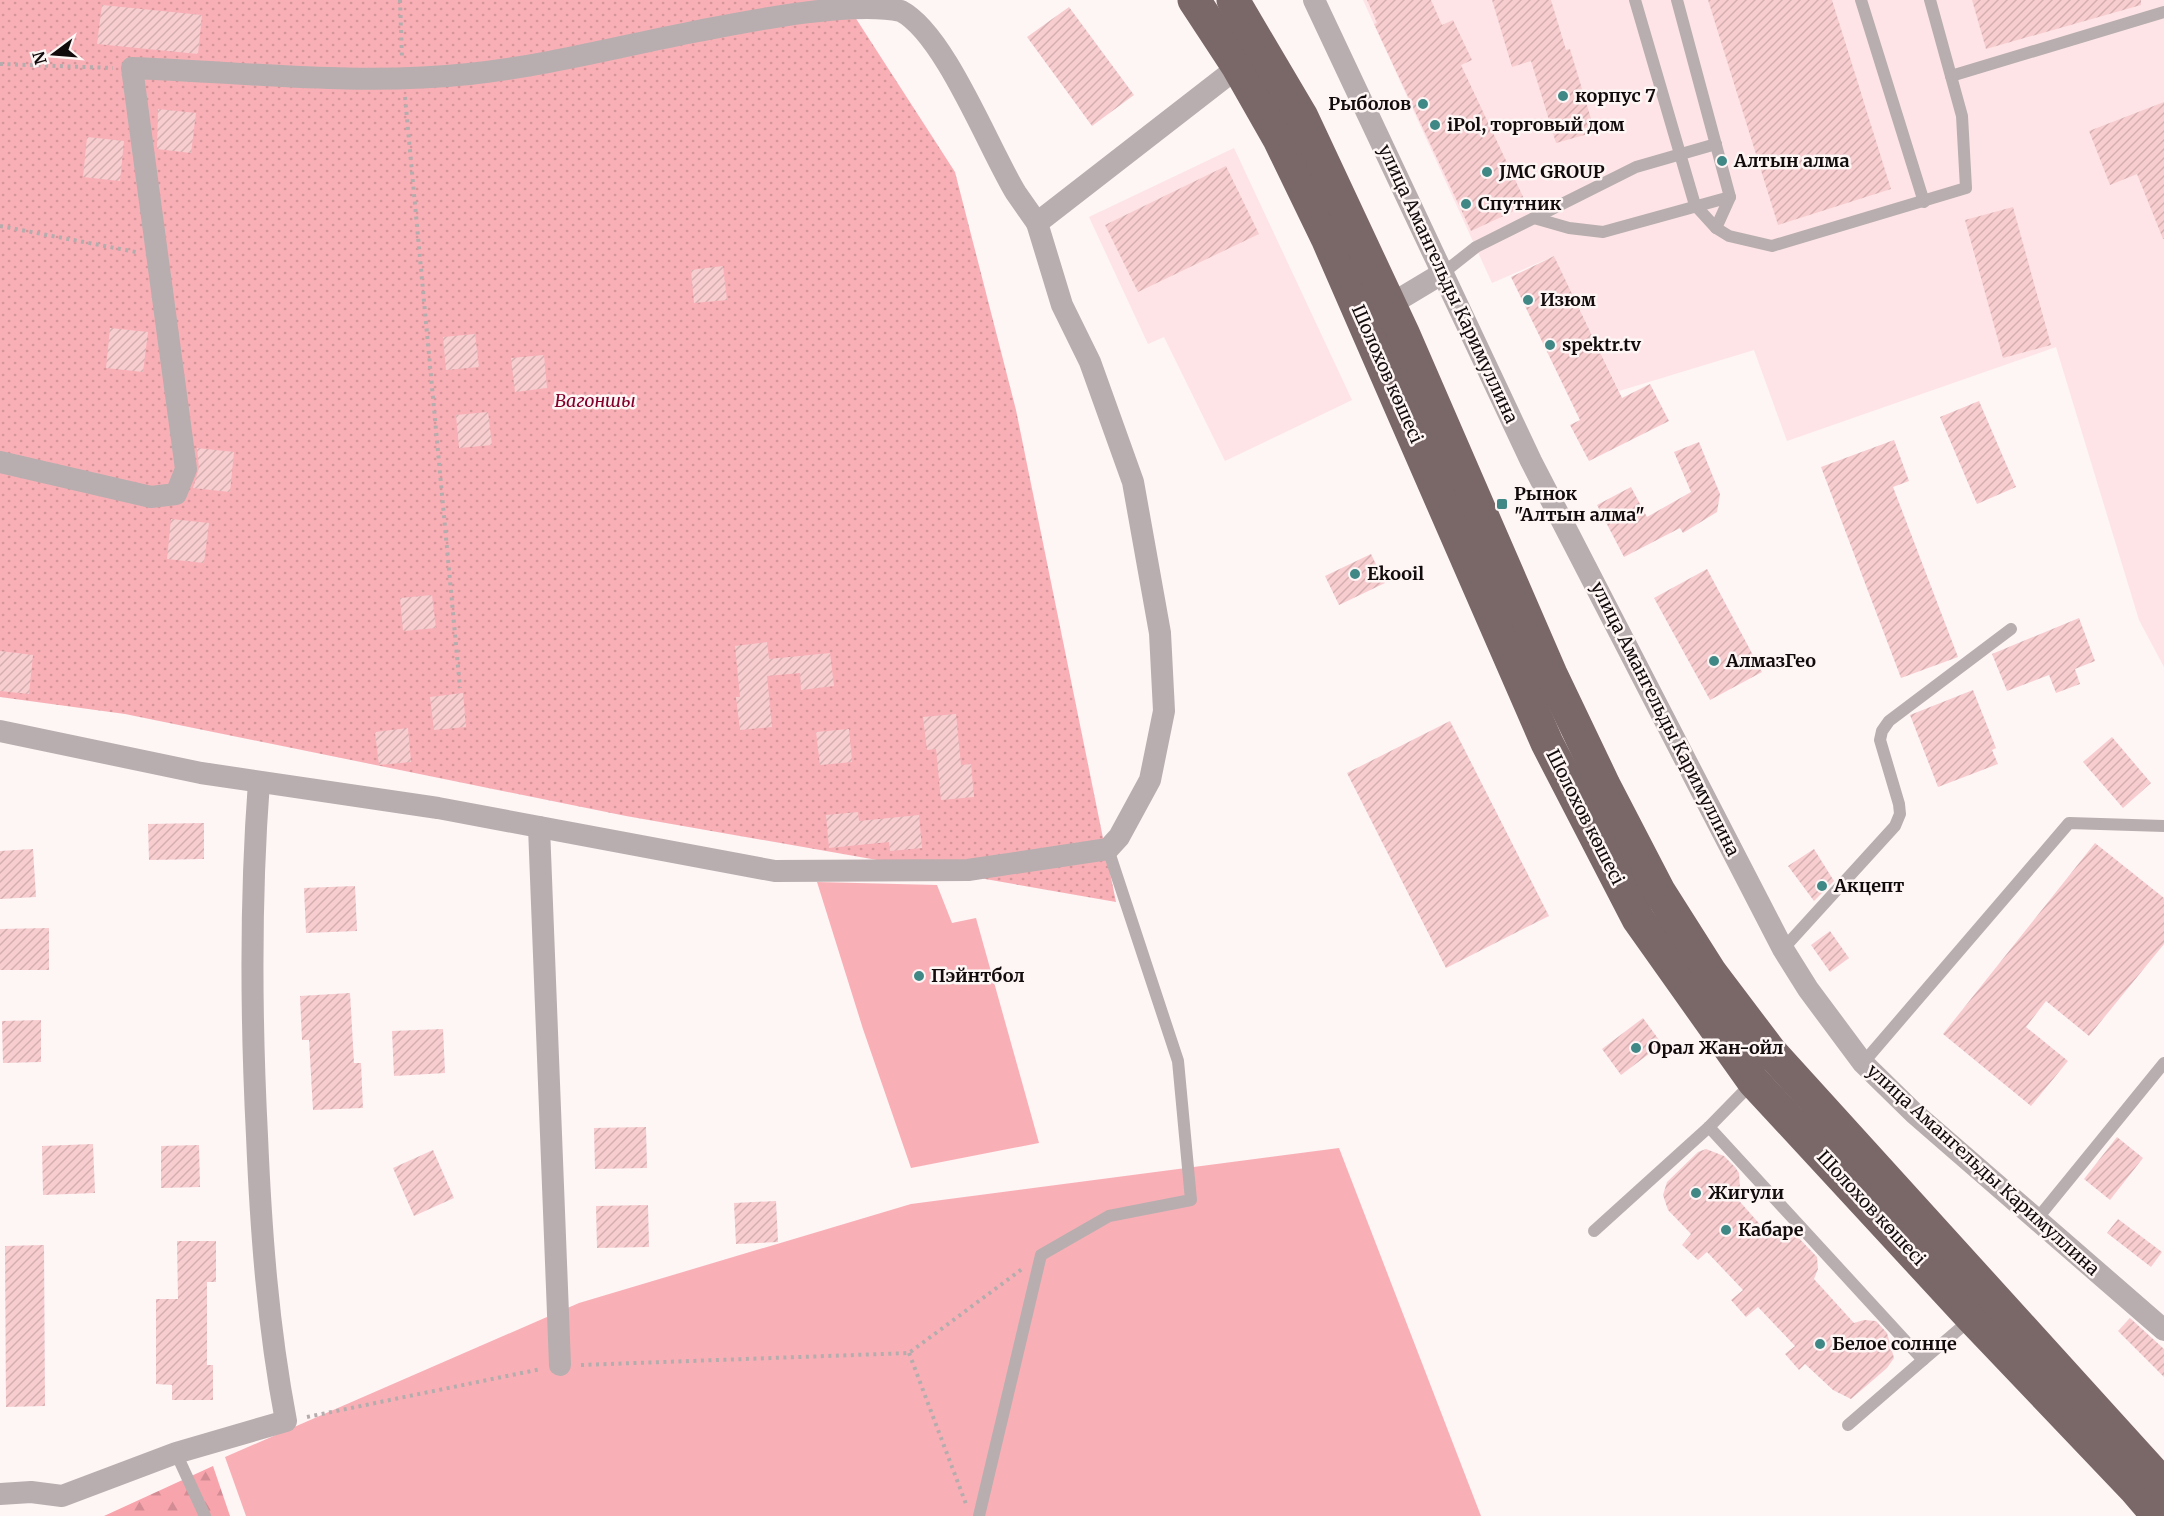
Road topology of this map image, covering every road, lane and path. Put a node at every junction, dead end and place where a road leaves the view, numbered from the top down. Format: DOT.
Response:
graph roads {
  1 [pos="400,0"];
  2 [pos="1194,0"];
  3 [pos="1233,0"];
  4 [pos="1314,0"];
  5 [pos="1635,0"];
  6 [pos="1677,0"];
  7 [pos="1861,0"];
  8 [pos="1930,0"];
  9 [pos="2164,12"];
  10 [pos="0,64"];
  11 [pos="1238,67"];
  12 [pos="132,68"];
  13 [pos="403,76"];
  14 [pos="1951,76"];
  15 [pos="1716,144"];
  16 [pos="1681,152"];
  17 [pos="1730,197"];
  18 [pos="1924,202"];
  19 [pos="1695,205"];
  20 [pos="1534,218"];
  21 [pos="1037,223"];
  22 [pos="0,226"];
  23 [pos="1716,228"];
  24 [pos="158,255"];
  25 [pos="1443,273"];
  26 [pos="1377,313"];
  27 [pos="0,462"];
  28 [pos="2011,629"];
  29 [pos="460,688"];
  30 [pos="0,731"];
  31 [pos="259,782"];
  32 [pos="2164,826"];
  33 [pos="539,827"];
  34 [pos="1108,849"];
  35 [pos="1783,948"];
  36 [pos="1863,1063"];
  37 [pos="2164,1063"];
  38 [pos="1753,1081"];
  39 [pos="1710,1127"];
  40 [pos="2037,1220"];
  41 [pos="1594,1232"];
  42 [pos="1041,1255"];
  43 [pos="1972,1318"];
  44 [pos="2164,1330"];
  45 [pos="909,1353"];
  46 [pos="1923,1360"];
  47 [pos="560,1365"];
  48 [pos="286,1421"];
  49 [pos="1848,1425"];
  50 [pos="176,1453"];
  51 [pos="2164,1485"];
  52 [pos="0,1494"];
  53 [pos="966,1505"];
  54 [pos="205,1516"];
  55 [pos="979,1516"];
  56 [pos="2158,1516"];
  1 -- 13 [label="path"];
  2 -- 11 [label="highway, Шолохов көшесі"];
  3 -- 26 [label="highway, Шолохов көшесі"];
  4 -- 25 [label="street, улица Амангельды Каримуллина"];
  5 -- 16 [label="lane"];
  6 -- 15 [label="lane"];
  7 -- 18 [label="lane"];
  8 -- 14 [label="lane"];
  9 -- 14 [label="lane"];
  10 -- 12 [label="path"];
  11 -- 21 [label="street"];
  11 -- 26 [label="highway, Шолохов көшесі"];
  12 -- 13 [label="street"];
  12 -- 24 [label="street"];
  13 -- 21 [label="street"];
  13 -- 29 [label="path"];
  14 -- 18 [label="lane"];
  15 -- 16 [label="lane"];
  15 -- 17 [label="lane"];
  16 -- 19 [label="lane"];
  16 -- 20 [label="lane"];
  17 -- 19 [label="lane"];
  17 -- 23 [label="lane"];
  18 -- 23 [label="lane"];
  19 -- 20 [label="lane"];
  19 -- 23 [label="lane"];
  20 -- 25 [label="lane"];
  21 -- 34 [label="street"];
  22 -- 24 [label="path"];
  24 -- 27 [label="street"];
  25 -- 26 [label="street"];
  25 -- 35 [label="street, улица Амангельды Каримуллина"];
  26 -- 38 [label="highway, Шолохов көшесі"];
  26 -- 51 [label="highway, Шолохов көшесі"];
  28 -- 35 [label="lane"];
  30 -- 31 [label="street"];
  31 -- 33 [label="street"];
  31 -- 48 [label="street"];
  32 -- 36 [label="lane"];
  33 -- 34 [label="street"];
  33 -- 47 [label="street"];
  34 -- 42 [label="lane"];
  35 -- 36 [label="street, улица Амангельды Каримуллина"];
  36 -- 40 [label="street, улица Амангельды Каримуллина"];
  37 -- 40 [label="lane"];
  38 -- 39 [label="lane"];
  38 -- 43 [label="highway, Шолохов көшесі"];
  39 -- 41 [label="lane"];
  39 -- 46 [label="lane"];
  40 -- 44 [label="street, улица Амангельды Каримуллина"];
  42 -- 45 [label="path"];
  42 -- 55 [label="lane"];
  43 -- 46 [label="lane"];
  43 -- 56 [label="highway, Шолохов көшесі"];
  45 -- 47 [label="path"];
  45 -- 53 [label="path"];
  46 -- 49 [label="lane"];
  47 -- 48 [label="path"];
  48 -- 50 [label="street"];
  50 -- 52 [label="street"];
  50 -- 54 [label="lane"];
}
